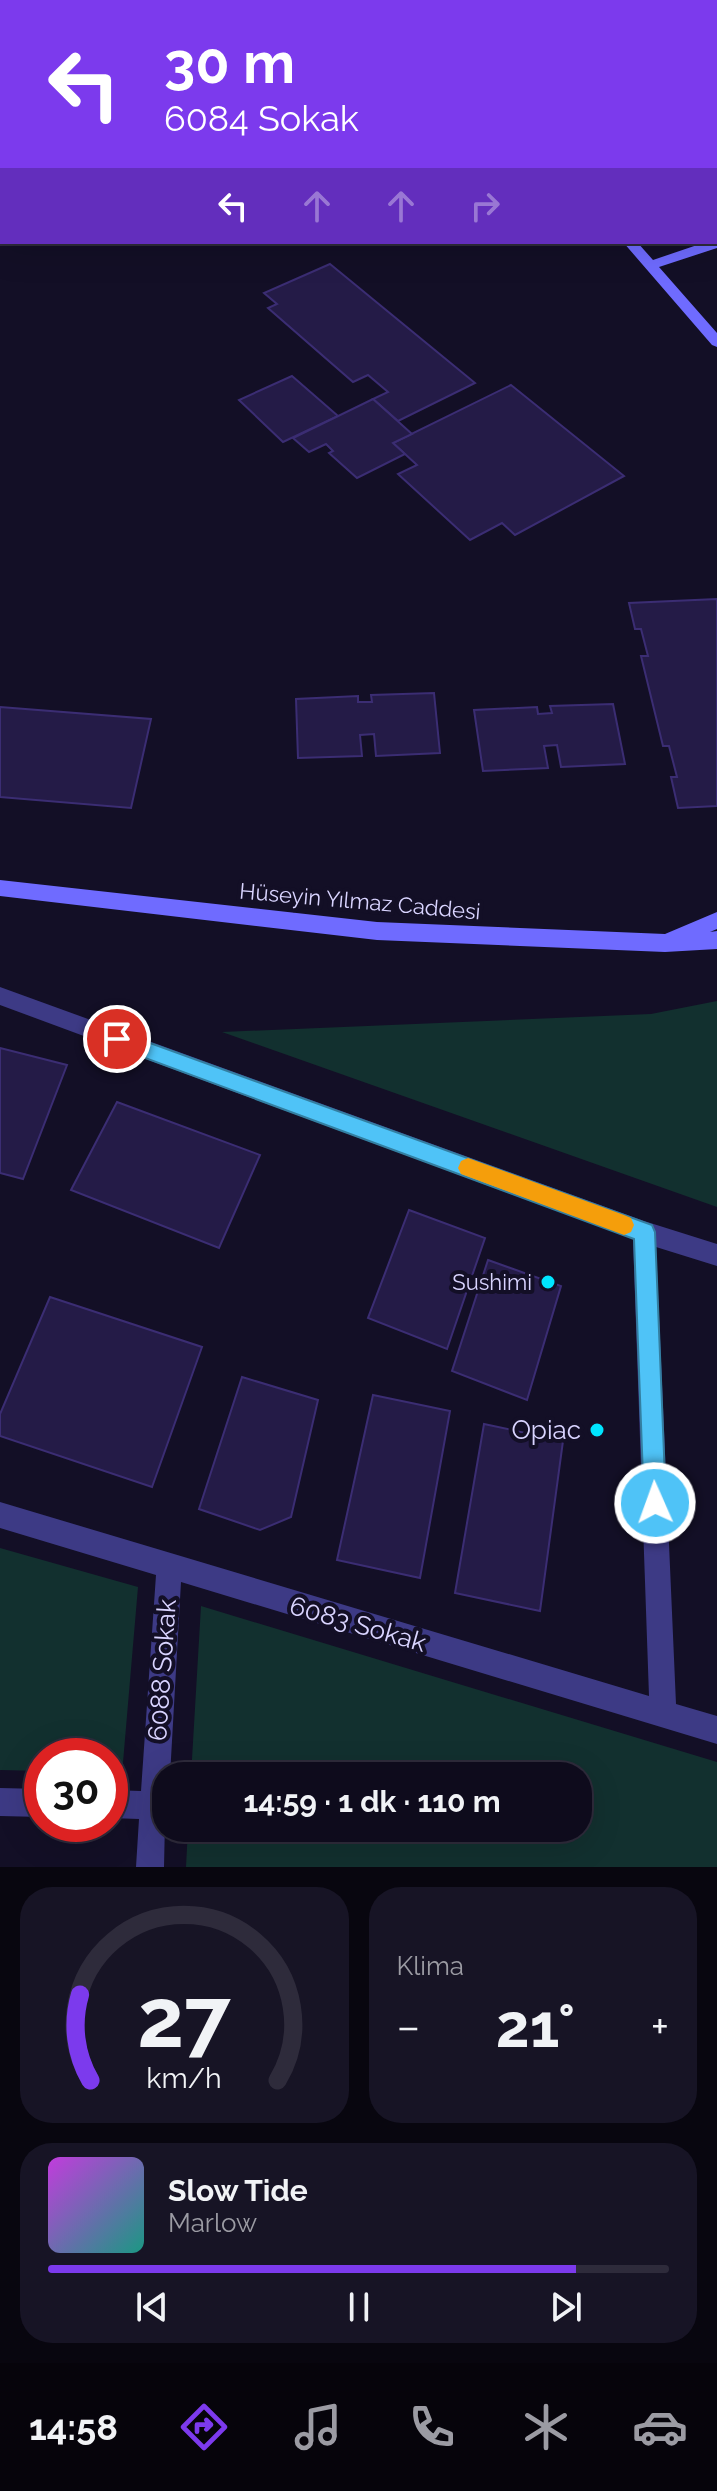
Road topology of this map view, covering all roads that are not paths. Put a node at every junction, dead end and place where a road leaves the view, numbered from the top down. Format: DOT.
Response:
graph roads {
  1 [pos="632,244"];
  2 [pos="714,244"];
  3 [pos="652,265"];
  4 [pos="717,342"];
  5 [pos="0,888"];
  6 [pos="717,920"];
  7 [pos="717,940"];
  8 [pos="665,943"];
  9 [pos="0,996"];
  10 [pos="644,1232"];
  11 [pos="717,1255"];
  12 [pos="0,1515"];
  13 [pos="169,1568"];
  14 [pos="663,1714"];
  15 [pos="717,1730"];
  16 [pos="156,1762"];
  17 [pos="0,1802"];
  18 [pos="24,1803"];
  19 [pos="128,1804"];
  20 [pos="152,1805"];
  21 [pos="152,1826"];
  22 [pos="150,1867"];
  1 -- 3 [label="street"];
  2 -- 3 [label="street"];
  3 -- 4 [label="street"];
  5 -- 8 [label="street, Hüseyin Yılmaz Caddesi"];
  6 -- 8 [label="street"];
  7 -- 8 [label="street, Hüseyin Yılmaz Caddesi"];
  9 -- 10 [label="street"];
  10 -- 11 [label="street"];
  10 -- 14 [label="street"];
  12 -- 13 [label="street, 6083 Sokak"];
  13 -- 14 [label="street, 6083 Sokak"];
  13 -- 16 [label="street, 6088 Sokak"];
  14 -- 15 [label="street, 6083 Sokak"];
  17 -- 18 [label="street"];
  19 -- 20 [label="street"];
  21 -- 22 [label="street, 6088 Sokak"];
}
